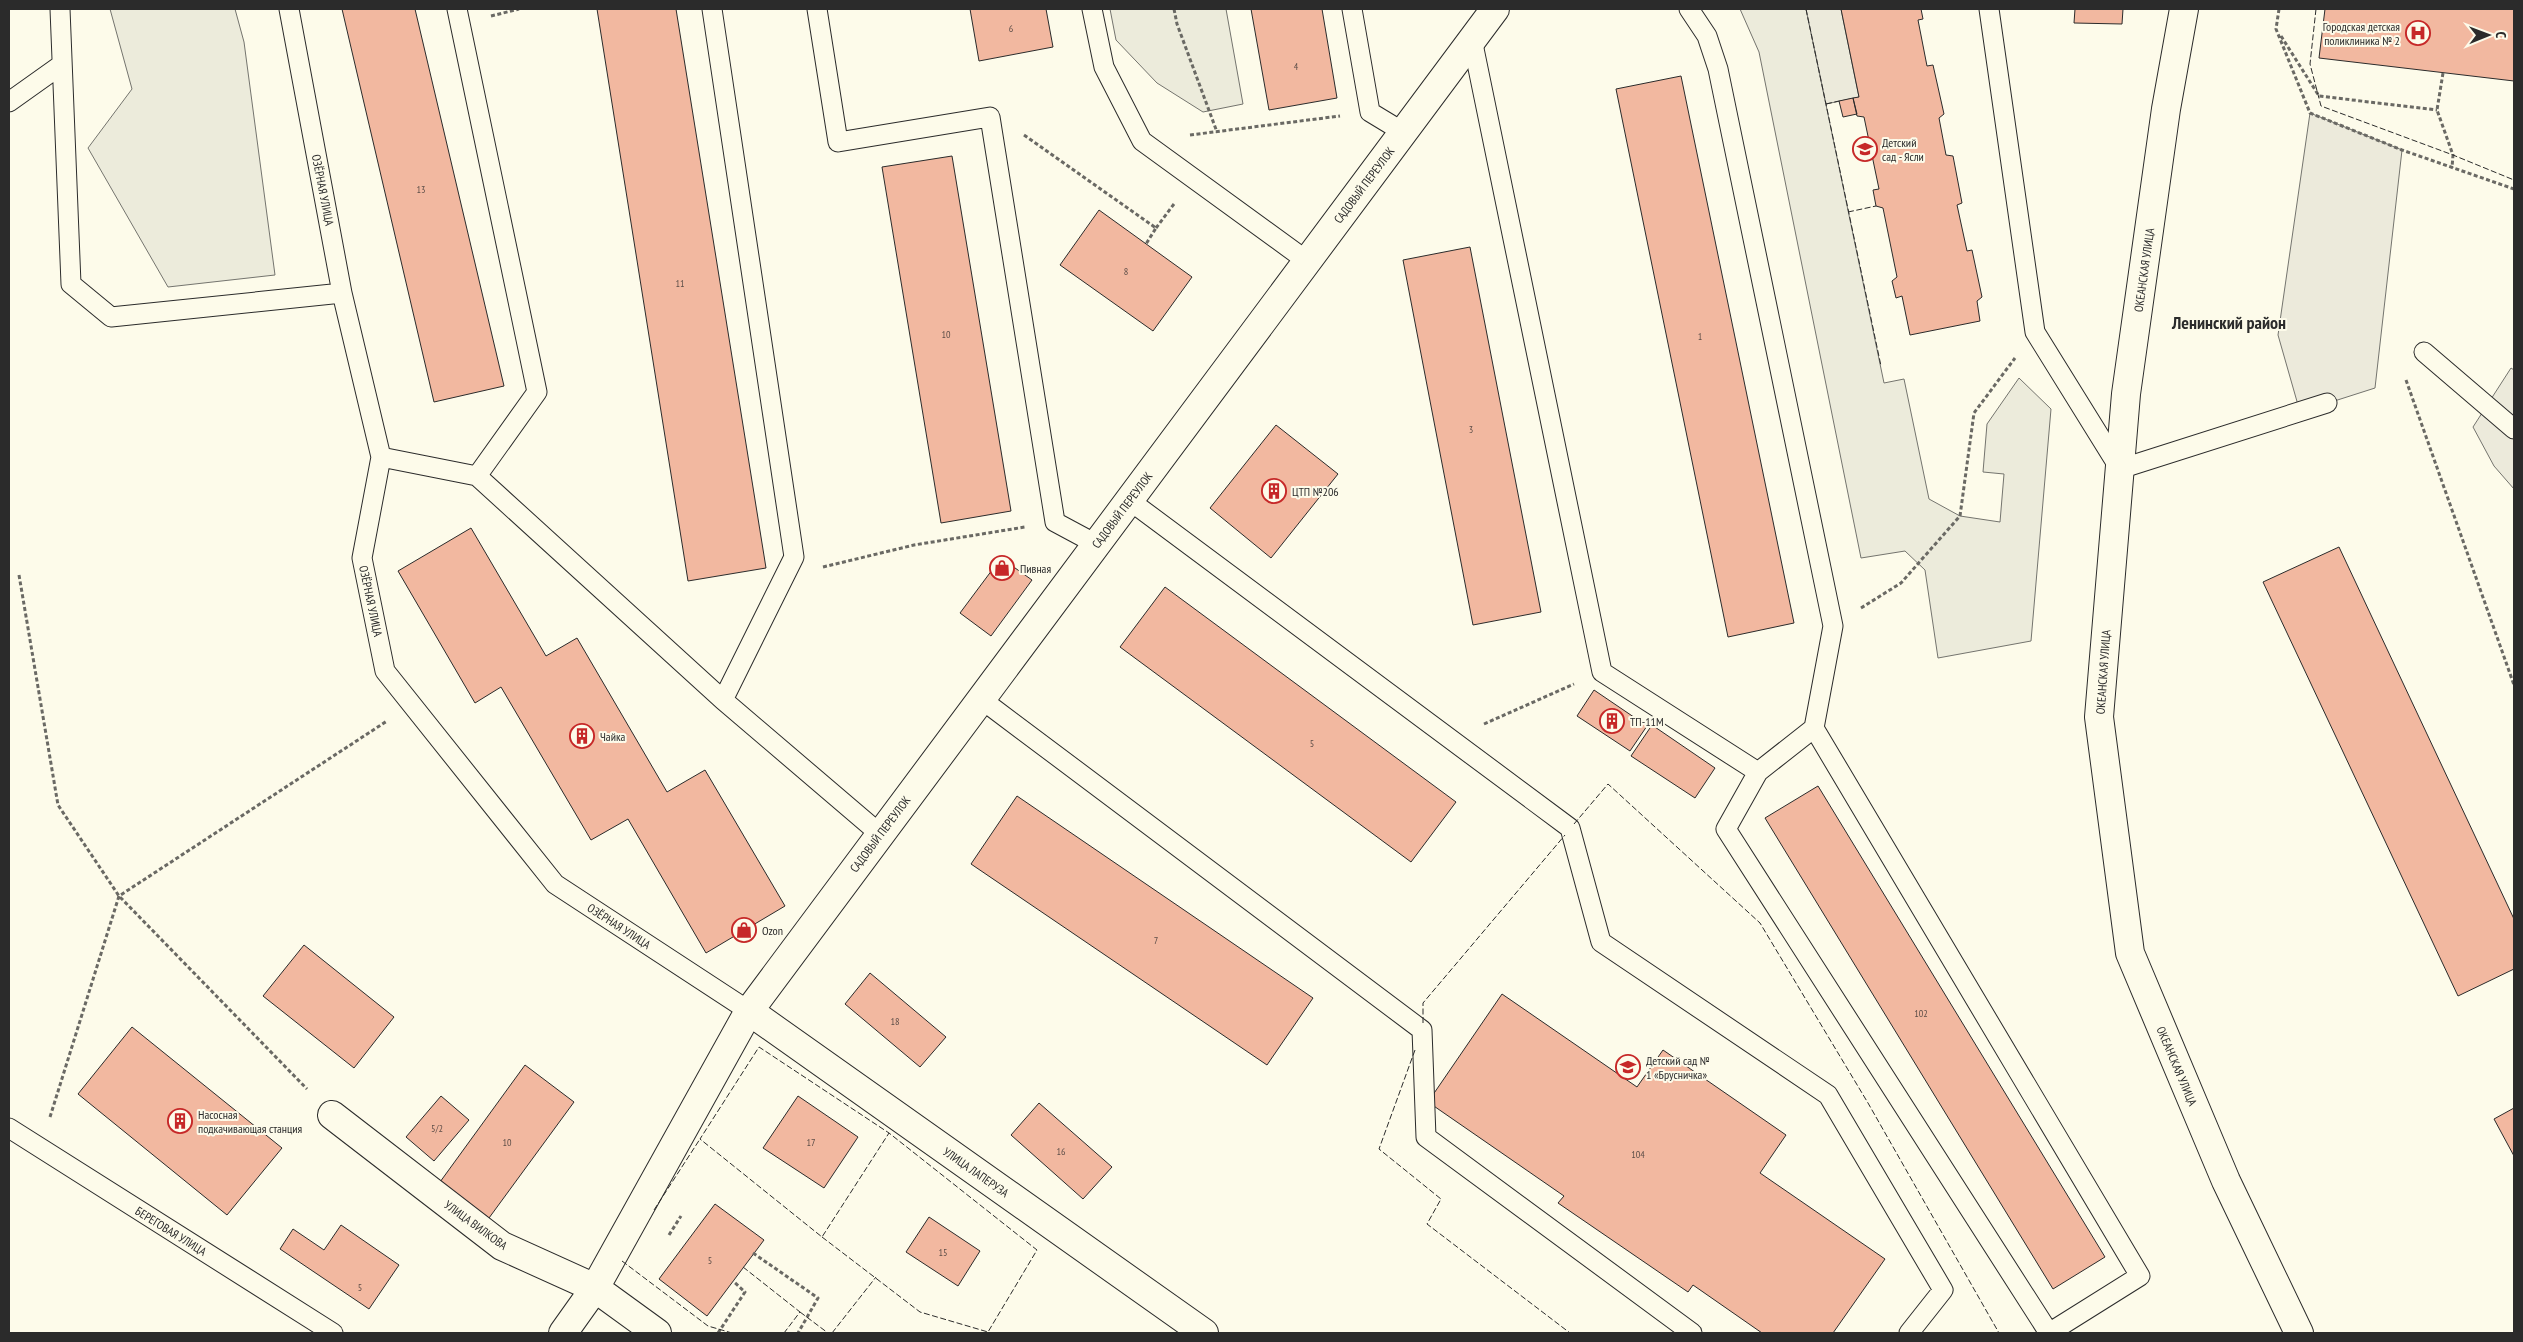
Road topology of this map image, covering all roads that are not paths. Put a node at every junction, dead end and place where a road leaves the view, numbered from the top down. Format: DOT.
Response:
graph roads {
  1 [pos="60,9"];
  2 [pos="288,9"];
  3 [pos="457,9"];
  4 [pos="712,9"];
  5 [pos="817,9"];
  6 [pos="1092,9"];
  7 [pos="1352,9"];
  8 [pos="1495,9"];
  9 [pos="1689,9"];
  10 [pos="1989,9"];
  11 [pos="2184,9"];
  12 [pos="1472,39"];
  13 [pos="61,65"];
  14 [pos="9,102"];
  15 [pos="1403,132"];
  16 [pos="1307,261"];
  17 [pos="342,292"];
  18 [pos="2424,352"];
  19 [pos="2327,403"];
  20 [pos="2514,429"];
  21 [pos="381,457"];
  22 [pos="2120,469"];
  23 [pos="477,476"];
  24 [pos="1129,500"];
  25 [pos="1096,544"];
  26 [pos="980,699"];
  27 [pos="723,700"];
  28 [pos="1814,728"];
  29 [pos="1758,772"];
  30 [pos="880,834"];
  31 [pos="748,1011"];
  32 [pos="332,1115"];
  33 [pos="9,1128"];
  34 [pos="595,1288"];
  35 [pos="333,1333"];
  36 [pos="563,1333"];
  37 [pos="657,1333"];
  38 [pos="1204,1333"];
  39 [pos="1692,1333"];
  40 [pos="1909,1333"];
  41 [pos="2049,1333"];
  42 [pos="2299,1333"];
  1 -- 13 [label="lane"];
  2 -- 17 [label="lane, ОЗЁРНАЯ УЛИЦА"];
  3 -- 23 [label="lane"];
  4 -- 27 [label="lane"];
  5 -- 25 [label="lane"];
  6 -- 16 [label="lane"];
  7 -- 15 [label="lane"];
  8 -- 12 [label="street, САДОВЫЙ ПЕРЕУЛОК"];
  9 -- 28 [label="lane"];
  10 -- 22 [label="lane"];
  11 -- 22 [label="street, ОКЕАНСКАЯ УЛИЦА"];
  12 -- 15 [label="street, САДОВЫЙ ПЕРЕУЛОК"];
  12 -- 29 [label="lane"];
  13 -- 14 [label="lane"];
  13 -- 17 [label="lane"];
  15 -- 16 [label="street, САДОВЫЙ ПЕРЕУЛОК"];
  16 -- 24 [label="street, САДОВЫЙ ПЕРЕУЛОК"];
  17 -- 21 [label="lane, ОЗЁРНАЯ УЛИЦА"];
  18 -- 20 [label="lane"];
  19 -- 22 [label="lane"];
  21 -- 23 [label="lane"];
  21 -- 31 [label="lane, ОЗЁРНАЯ УЛИЦА"];
  22 -- 42 [label="street, ОКЕАНСКАЯ УЛИЦА"];
  23 -- 27 [label="lane"];
  24 -- 25 [label="street, САДОВЫЙ ПЕРЕУЛОК"];
  24 -- 40 [label="lane"];
  25 -- 26 [label="street, САДОВЫЙ ПЕРЕУЛОК"];
  26 -- 30 [label="street, САДОВЫЙ ПЕРЕУЛОК"];
  26 -- 39 [label="lane"];
  27 -- 30 [label="lane"];
  28 -- 29 [label="lane"];
  28 -- 41 [label="lane"];
  29 -- 41 [label="lane"];
  30 -- 31 [label="street, САДОВЫЙ ПЕРЕУЛОК"];
  31 -- 34 [label="street, САДОВЫЙ ПЕРЕУЛОК"];
  31 -- 38 [label="street, УЛИЦА ЛАПЕРУЗА"];
  32 -- 34 [label="street, УЛИЦА ВИЛКОВА"];
  33 -- 35 [label="lane, БЕРЕГОВАЯ УЛИЦА"];
  34 -- 36 [label="street, САДОВЫЙ ПЕРЕУЛОК"];
  34 -- 37 [label="street, УЛИЦА ВИЛКОВА"];
}
